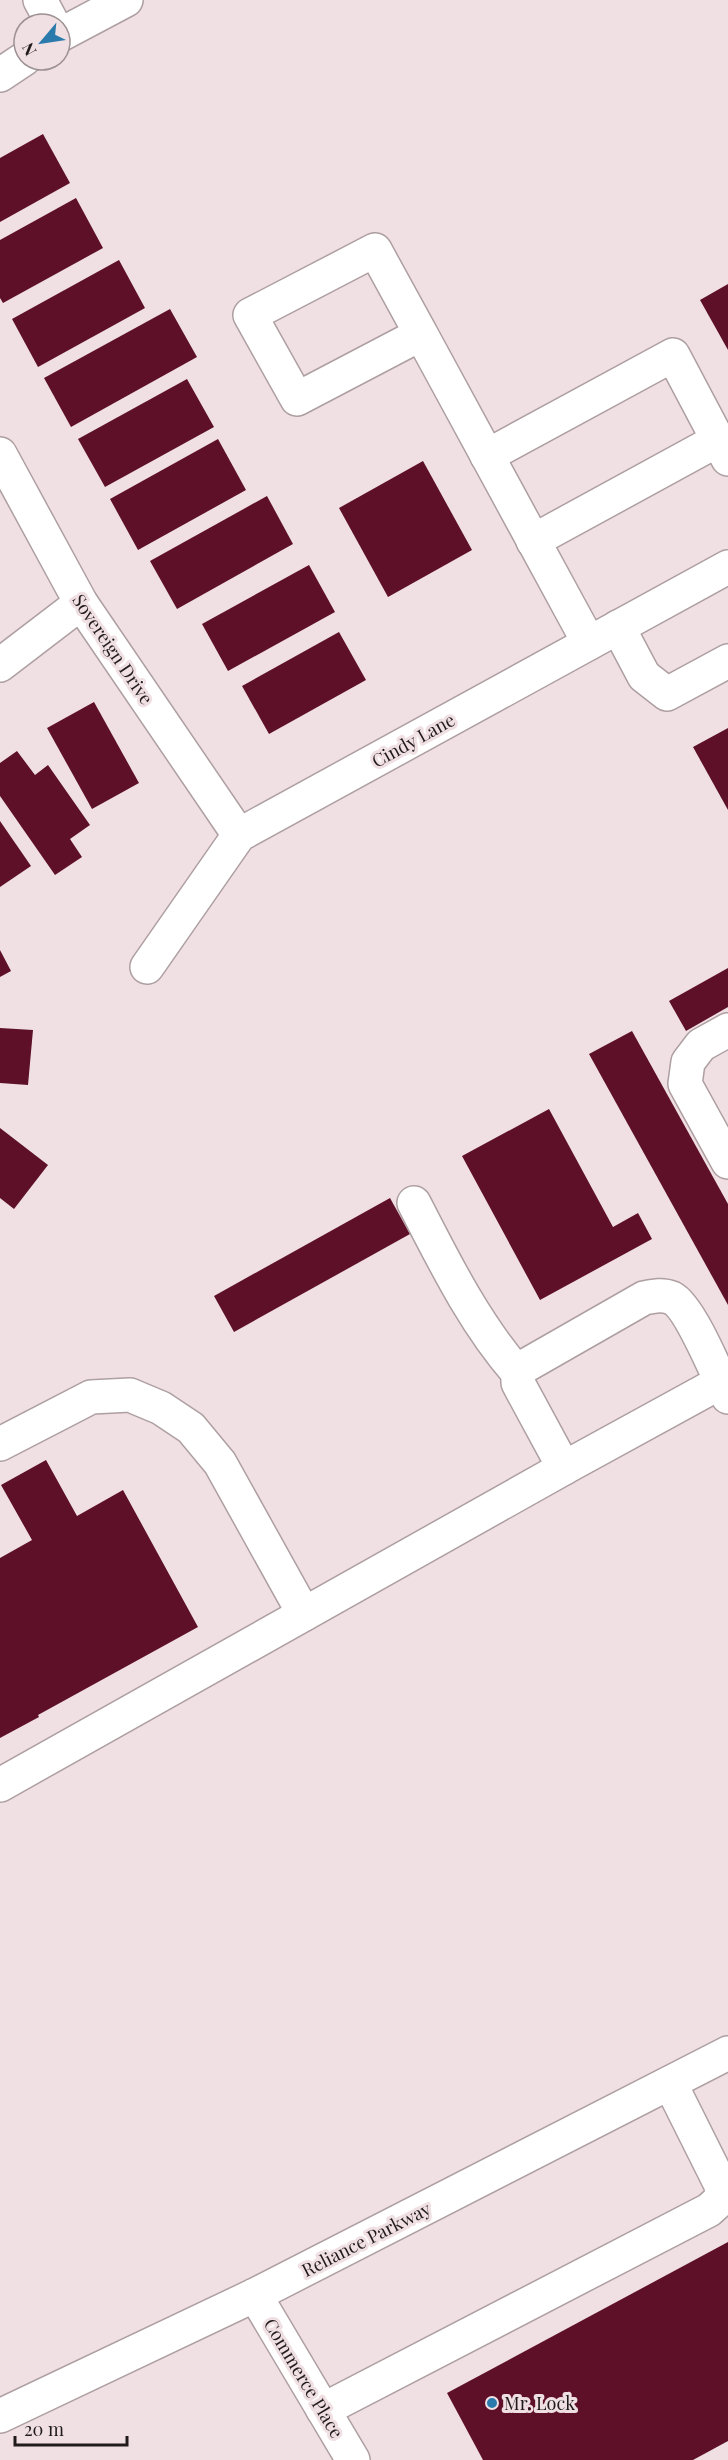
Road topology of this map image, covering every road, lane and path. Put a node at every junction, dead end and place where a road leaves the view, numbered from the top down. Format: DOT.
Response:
graph roads {
  1 [pos="126,0"];
  2 [pos="72,29"];
  3 [pos="421,334"];
  4 [pos="723,450"];
  5 [pos="0,454"];
  6 [pos="487,456"];
  7 [pos="533,541"];
  8 [pos="728,567"];
  9 [pos="81,603"];
  10 [pos="618,627"];
  11 [pos="589,643"];
  12 [pos="728,662"];
  13 [pos="0,665"];
  14 [pos="239,835"];
  15 [pos="147,967"];
  16 [pos="728,1030"];
  17 [pos="728,1162"];
  18 [pos="414,1203"];
  19 [pos="518,1373"];
  20 [pos="724,1389"];
  21 [pos="0,1444"];
  22 [pos="564,1468"];
  23 [pos="304,1614"];
  24 [pos="0,1785"];
  25 [pos="727,2057"];
  26 [pos="670,2083"];
  27 [pos="255,2295"];
  28 [pos="323,2410"];
  29 [pos="0,2416"];
  30 [pos="352,2460"];
  1 -- 2 [label="street"];
  3 -- 3 [label="street"];
  3 -- 6 [label="street"];
  4 -- 6 [label="street"];
  4 -- 7 [label="street"];
  5 -- 9 [label="street, Sovereign Drive"];
  6 -- 7 [label="street"];
  7 -- 11 [label="street"];
  8 -- 10 [label="street, Cindy Lane"];
  9 -- 13 [label="street"];
  9 -- 14 [label="street, Sovereign Drive"];
  10 -- 11 [label="street, Cindy Lane"];
  10 -- 12 [label="street"];
  11 -- 14 [label="street, Cindy Lane"];
  14 -- 15 [label="street, Cindy Lane"];
  16 -- 17 [label="street"];
  18 -- 19 [label="street"];
  19 -- 20 [label="street"];
  19 -- 22 [label="street"];
  20 -- 22 [label="street"];
  21 -- 23 [label="street"];
  22 -- 23 [label="street"];
  23 -- 24 [label="street"];
  25 -- 26 [label="street, Reliance Parkway"];
  26 -- 27 [label="street, Reliance Parkway"];
  26 -- 28 [label="street"];
  27 -- 28 [label="street, Commerce Place"];
  27 -- 29 [label="street, Reliance Parkway"];
  28 -- 30 [label="street, Commerce Place"];
}
